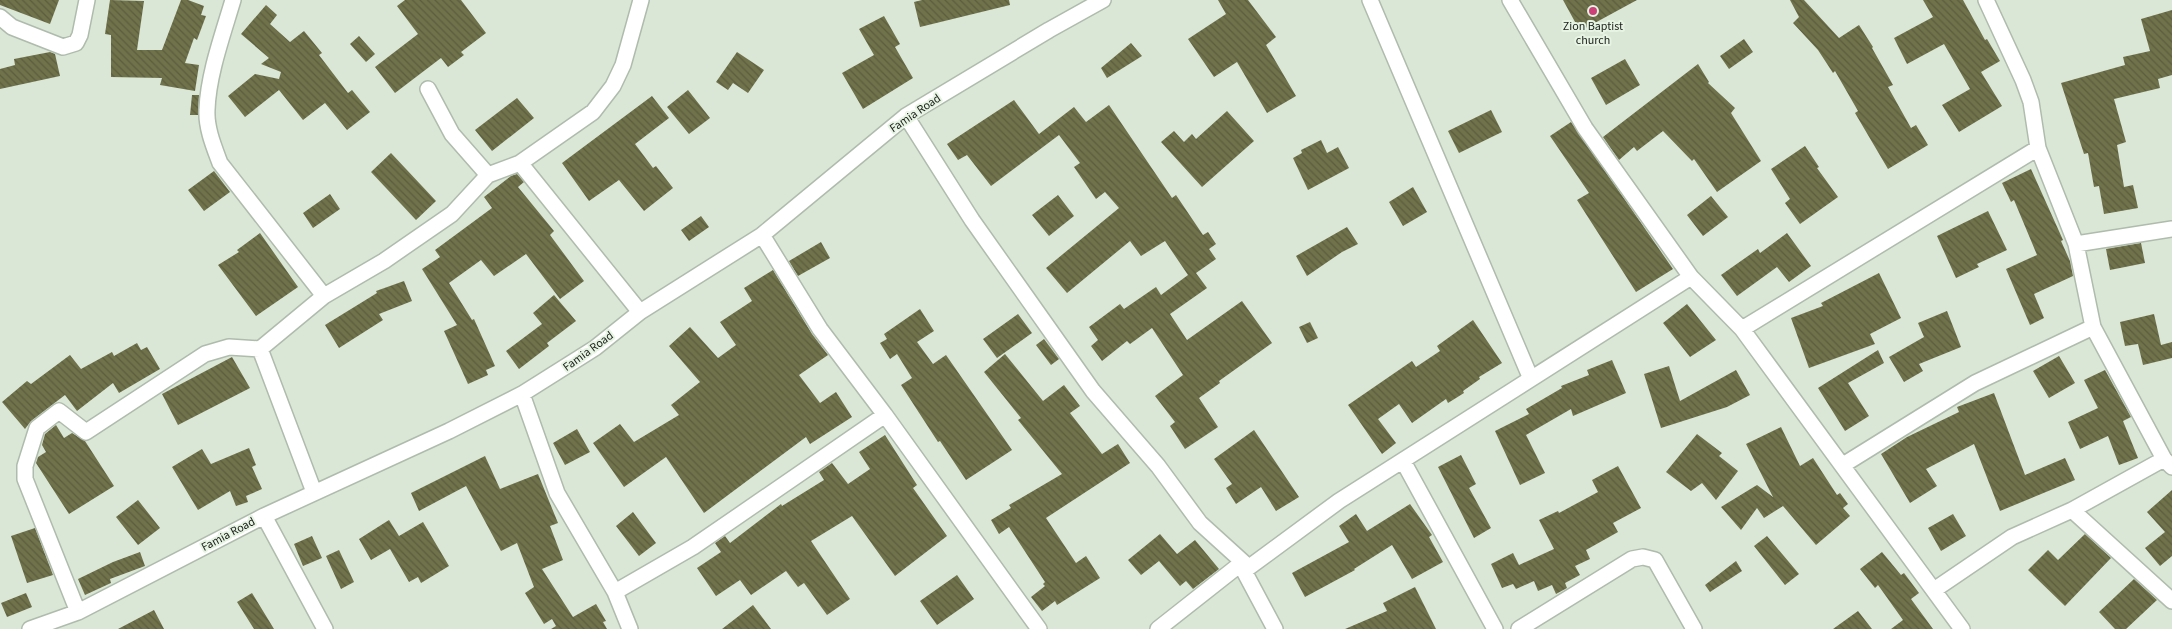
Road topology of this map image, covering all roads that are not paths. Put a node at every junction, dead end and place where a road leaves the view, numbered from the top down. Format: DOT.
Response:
graph roads {
  1 [pos="87,0"];
  2 [pos="233,0"];
  3 [pos="640,0"];
  4 [pos="1103,0"];
  5 [pos="1370,0"];
  6 [pos="1510,0"];
  7 [pos="1988,1"];
  8 [pos="0,16"];
  9 [pos="428,89"];
  10 [pos="906,116"];
  11 [pos="2038,148"];
  12 [pos="520,163"];
  13 [pos="488,175"];
  14 [pos="2172,229"];
  15 [pos="762,235"];
  16 [pos="2076,244"];
  17 [pos="1691,277"];
  18 [pos="324,296"];
  19 [pos="640,312"];
  20 [pos="2093,327"];
  21 [pos="1742,329"];
  22 [pos="260,349"];
  23 [pos="1531,379"];
  24 [pos="522,394"];
  25 [pos="885,415"];
  26 [pos="1403,461"];
  27 [pos="2168,463"];
  28 [pos="1843,465"];
  29 [pos="314,492"];
  30 [pos="2072,510"];
  31 [pos="264,516"];
  32 [pos="1244,567"];
  33 [pos="1934,590"];
  34 [pos="615,592"];
  35 [pos="2172,602"];
  36 [pos="78,612"];
  37 [pos="1493,628"];
  38 [pos="30,629"];
  39 [pos="325,629"];
  40 [pos="630,629"];
  41 [pos="1040,629"];
  42 [pos="1158,629"];
  43 [pos="1275,629"];
  44 [pos="1519,629"];
  45 [pos="1694,629"];
  46 [pos="1962,629"];
  1 -- 8 [label="street"];
  2 -- 18 [label="street"];
  3 -- 12 [label="street"];
  4 -- 10 [label="street, Famia Road"];
  5 -- 23 [label="street"];
  6 -- 17 [label="street"];
  7 -- 11 [label="street"];
  9 -- 13 [label="street"];
  10 -- 15 [label="street, Famia Road"];
  10 -- 32 [label="street"];
  11 -- 16 [label="street"];
  11 -- 21 [label="street"];
  12 -- 13 [label="street"];
  12 -- 19 [label="street"];
  13 -- 18 [label="street"];
  14 -- 16 [label="street"];
  15 -- 19 [label="street, Famia Road"];
  15 -- 25 [label="street"];
  16 -- 20 [label="street"];
  17 -- 21 [label="street"];
  17 -- 23 [label="street"];
  18 -- 22 [label="street"];
  19 -- 24 [label="street, Famia Road"];
  20 -- 27 [label="street"];
  20 -- 28 [label="street"];
  21 -- 28 [label="street"];
  22 -- 29 [label="street"];
  22 -- 36 [label="street"];
  23 -- 26 [label="street"];
  24 -- 29 [label="street, Famia Road"];
  24 -- 34 [label="street"];
  25 -- 34 [label="street"];
  25 -- 41 [label="street"];
  26 -- 32 [label="street"];
  26 -- 37 [label="street"];
  27 -- 30 [label="street"];
  28 -- 33 [label="street"];
  29 -- 31 [label="street, Famia Road"];
  30 -- 33 [label="street"];
  30 -- 35 [label="street"];
  31 -- 36 [label="street, Famia Road"];
  31 -- 39 [label="street"];
  32 -- 42 [label="street"];
  32 -- 43 [label="street"];
  33 -- 46 [label="street"];
  34 -- 40 [label="street"];
  36 -- 38 [label="street, Famia Road"];
  44 -- 45 [label="street"];
}
